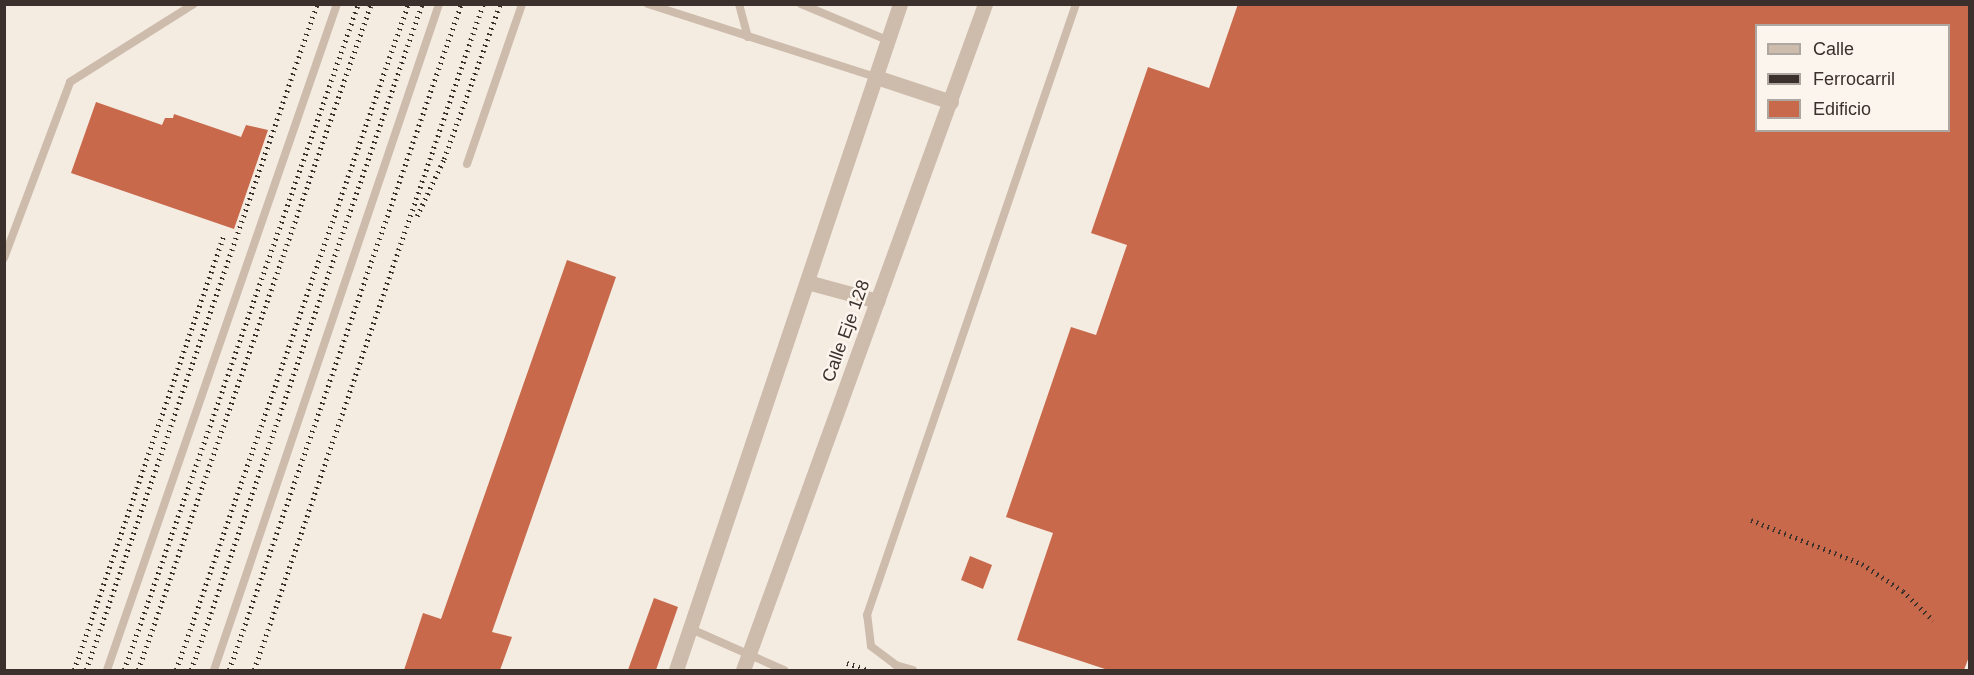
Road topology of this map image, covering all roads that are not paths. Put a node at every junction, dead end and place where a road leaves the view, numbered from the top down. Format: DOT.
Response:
graph roads {
  1 [pos="194,4"];
  2 [pos="337,4"];
  3 [pos="439,4"];
  4 [pos="522,4"];
  5 [pos="648,4"];
  6 [pos="739,4"];
  7 [pos="801,4"];
  8 [pos="900,4"];
  9 [pos="985,4"];
  10 [pos="1076,4"];
  11 [pos="748,37"];
  12 [pos="887,40"];
  13 [pos="876,77"];
  14 [pos="951,102"];
  15 [pos="467,164"];
  16 [pos="4,258"];
  17 [pos="807,282"];
  18 [pos="878,301"];
  19 [pos="691,629"];
  20 [pos="746,663"];
  21 [pos="107,670"];
  22 [pos="214,670"];
  23 [pos="676,670"];
  24 [pos="784,670"];
  25 [pos="913,670"];
  1 -- 16 [label="lane"];
  2 -- 21 [label="lane"];
  3 -- 22 [label="lane"];
  4 -- 15 [label="lane"];
  5 -- 11 [label="lane"];
  6 -- 11 [label="lane"];
  7 -- 12 [label="lane"];
  8 -- 12 [label="street"];
  9 -- 14 [label="street, Calle Eje 128"];
  10 -- 25 [label="lane"];
  11 -- 13 [label="lane"];
  12 -- 13 [label="street"];
  13 -- 14 [label="street"];
  13 -- 17 [label="street"];
  14 -- 18 [label="street, Calle Eje 128"];
  17 -- 18 [label="street"];
  17 -- 19 [label="street"];
  18 -- 20 [label="street, Calle Eje 128"];
  19 -- 20 [label="lane"];
  19 -- 23 [label="street"];
  20 -- 24 [label="lane"];
}
